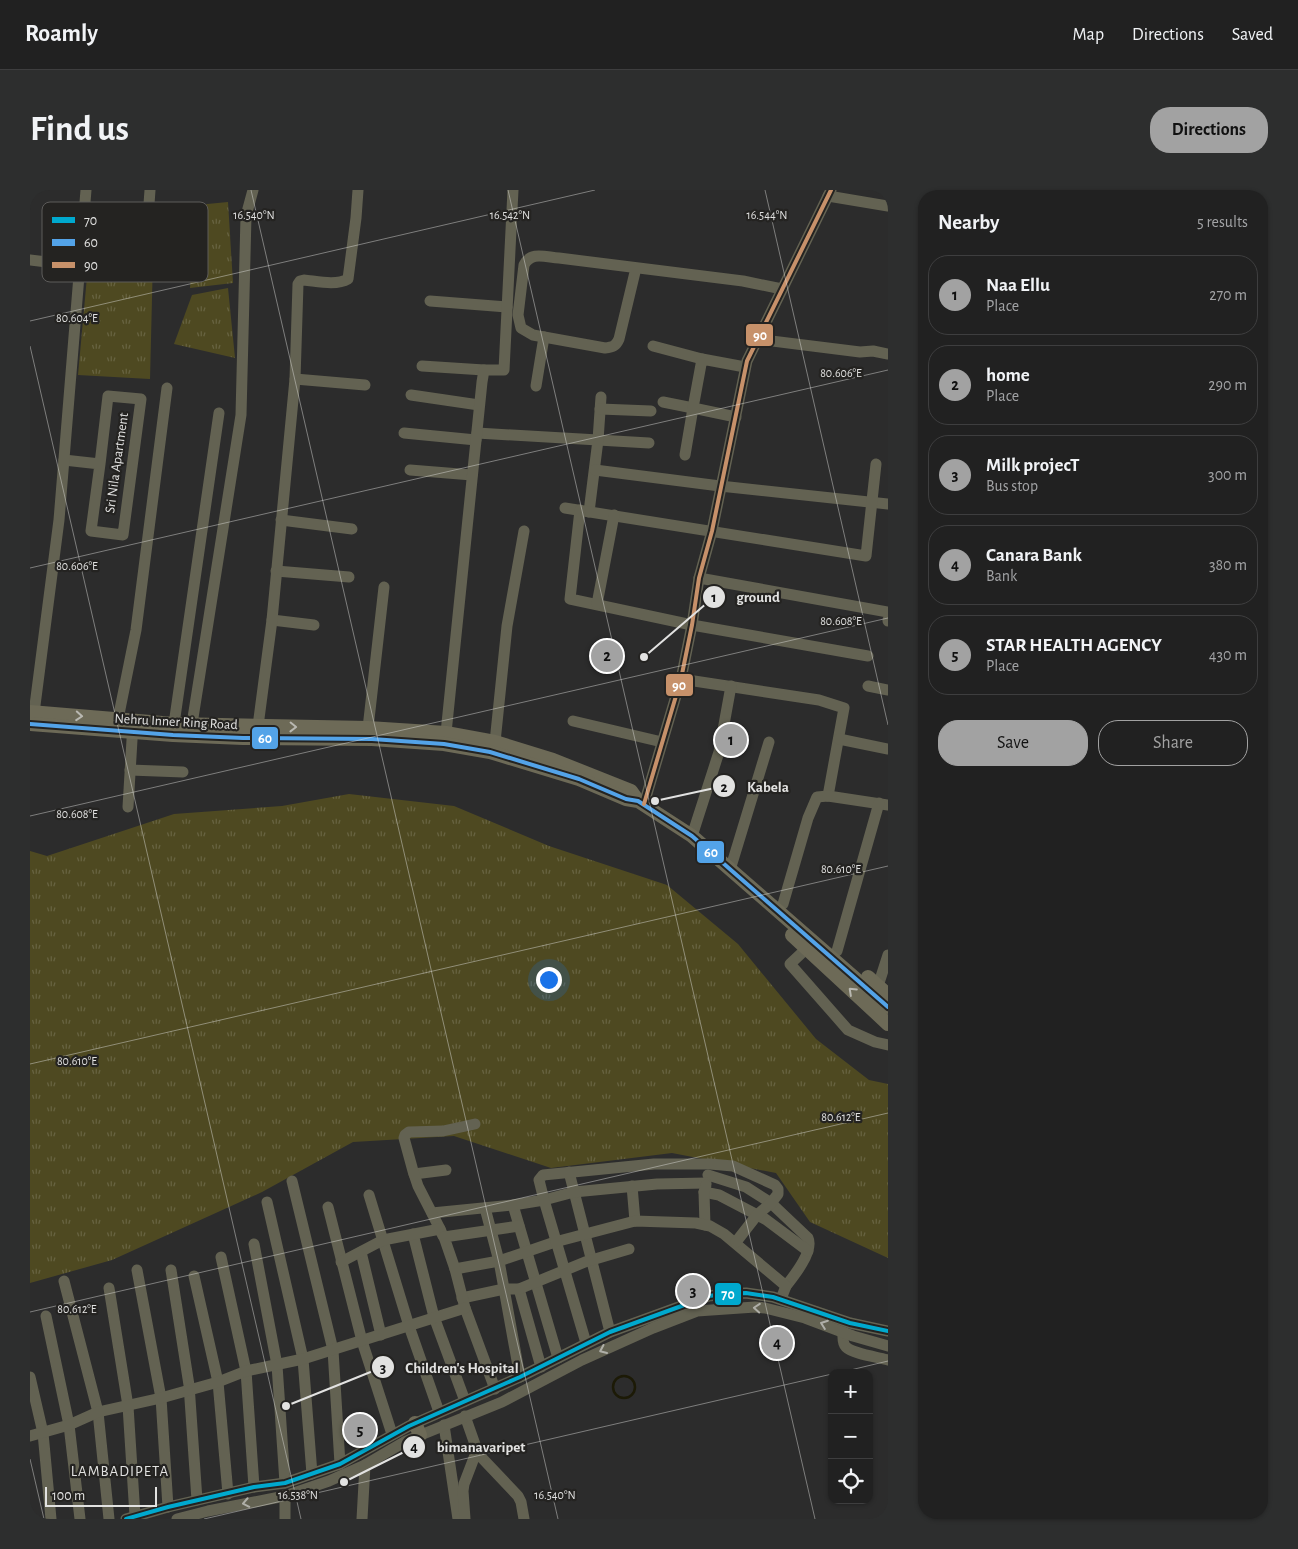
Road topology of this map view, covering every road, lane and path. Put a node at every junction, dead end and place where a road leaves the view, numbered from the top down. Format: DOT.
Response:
graph roads {
  1 [pos="252,190"];
  2 [pos="358,190"];
  3 [pos="513,190"];
  4 [pos="829,193"];
  5 [pos="888,206"];
  6 [pos="636,268"];
  7 [pos="79,282"];
  8 [pos="782,289"];
  9 [pos="430,300"];
  10 [pos="507,307"];
  11 [pos="544,337"];
  12 [pos="756,339"];
  13 [pos="653,346"];
  14 [pos="888,354"];
  15 [pos="702,359"];
  16 [pos="422,366"];
  17 [pos="745,367"];
  18 [pos="484,370"];
  19 [pos="295,379"];
  20 [pos="365,385"];
  21 [pos="536,386"];
  22 [pos="167,388"];
  23 [pos="411,395"];
  24 [pos="663,402"];
  25 [pos="479,406"];
  26 [pos="693,408"];
  27 [pos="651,411"];
  28 [pos="219,413"];
  29 [pos="736,417"];
  30 [pos="404,432"];
  31 [pos="476,436"];
  32 [pos="598,440"];
  33 [pos="649,442"];
  34 [pos="685,454"];
  35 [pos="64,460"];
  36 [pos="100,464"];
  37 [pos="876,464"];
  38 [pos="410,470"];
  39 [pos="595,470"];
  40 [pos="472,475"];
  41 [pos="720,486"];
  42 [pos="872,502"];
  43 [pos="888,504"];
  44 [pos="565,508"];
  45 [pos="584,511"];
  46 [pos="614,515"];
  47 [pos="281,520"];
  48 [pos="352,529"];
  49 [pos="524,531"];
  50 [pos="712,531"];
  51 [pos="276,571"];
  52 [pos="349,577"];
  53 [pos="699,578"];
  54 [pos="384,587"];
  55 [pos="597,604"];
  56 [pos="888,612"];
  57 [pos="272,620"];
  58 [pos="314,625"];
  59 [pos="692,625"];
  60 [pos="868,656"];
  61 [pos="681,678"];
  62 [pos="731,686"];
  63 [pos="868,686"];
  64 [pos="888,690"];
  65 [pos="31,716"];
  66 [pos="118,719"];
  67 [pos="573,721"];
  68 [pos="174,724"];
  69 [pos="192,724"];
  70 [pos="132,726"];
  71 [pos="258,726"];
  72 [pos="368,728"];
  73 [pos="446,732"];
  74 [pos="839,739"];
  75 [pos="495,742"];
  76 [pos="662,742"];
  77 [pos="769,742"];
  78 [pos="888,748"];
  79 [pos="130,770"];
  80 [pos="183,772"];
  81 [pos="828,796"];
  82 [pos="641,803"];
  83 [pos="884,804"];
  84 [pos="128,807"];
  85 [pos="692,836"];
  86 [pos="730,870"];
  87 [pos="764,899"];
  88 [pos="779,907"];
  89 [pos="806,949"];
  90 [pos="837,951"];
  91 [pos="888,955"];
  92 [pos="883,990"];
  93 [pos="888,1007"];
  94 [pos="888,1024"];
  95 [pos="888,1045"];
  96 [pos="475,1124"];
  97 [pos="446,1170"];
  98 [pos="568,1172"];
  99 [pos="414,1174"];
  100 [pos="707,1179"];
  101 [pos="292,1180"];
  102 [pos="632,1186"];
  103 [pos="574,1192"];
  104 [pos="369,1195"];
  105 [pos="544,1200"];
  106 [pos="267,1202"];
  107 [pos="771,1203"];
  108 [pos="513,1205"];
  109 [pos="328,1207"];
  110 [pos="485,1208"];
  111 [pos="432,1213"];
  112 [pos="757,1215"];
  113 [pos="635,1221"];
  114 [pos="705,1225"];
  115 [pos="519,1226"];
  116 [pos="492,1231"];
  117 [pos="442,1233"];
  118 [pos="413,1234"];
  119 [pos="585,1235"];
  120 [pos="383,1240"];
  121 [pos="555,1242"];
  122 [pos="736,1242"];
  123 [pos="254,1244"];
  124 [pos="629,1248"];
  125 [pos="808,1250"];
  126 [pos="527,1251"];
  127 [pos="361,1252"];
  128 [pos="221,1257"];
  129 [pos="591,1259"];
  130 [pos="499,1261"];
  131 [pos="342,1262"];
  132 [pos="455,1269"];
  133 [pos="137,1270"];
  134 [pos="171,1270"];
  135 [pos="565,1270"];
  136 [pos="194,1276"];
  137 [pos="64,1282"];
  138 [pos="536,1282"];
  139 [pos="786,1286"];
  140 [pos="109,1288"];
  141 [pos="519,1288"];
  142 [pos="504,1289"];
  143 [pos="781,1299"];
  144 [pos="464,1303"];
  145 [pos="46,1316"];
  146 [pos="434,1317"];
  147 [pos="409,1326"];
  148 [pos="888,1331"];
  149 [pos="610,1332"];
  150 [pos="381,1334"];
  151 [pos="848,1334"];
  152 [pos="362,1341"];
  153 [pos="586,1343"];
  154 [pos="888,1346"];
  155 [pos="333,1350"];
  156 [pos="558,1358"];
  157 [pos="303,1359"];
  158 [pos="888,1360"];
  159 [pos="277,1365"];
  160 [pos="541,1367"];
  161 [pos="246,1371"];
  162 [pos="30,1377"];
  163 [pos="520,1377"];
  164 [pos="218,1382"];
  165 [pos="494,1389"];
  166 [pos="189,1390"];
  167 [pos="161,1398"];
  168 [pos="465,1401"];
  169 [pos="128,1406"];
  170 [pos="98,1412"];
  171 [pos="440,1412"];
  172 [pos="465,1416"];
  173 [pos="69,1425"];
  174 [pos="444,1425"];
  175 [pos="417,1429"];
  176 [pos="43,1433"];
  177 [pos="392,1434"];
  178 [pos="30,1436"];
  179 [pos="477,1450"];
  180 [pos="340,1464"];
  181 [pos="365,1465"];
  182 [pos="312,1474"];
  183 [pos="284,1483"];
  184 [pos="254,1487"];
  185 [pos="228,1494"];
  186 [pos="285,1496"];
  187 [pos="197,1500"];
  188 [pos="168,1507"];
  189 [pos="208,1515"];
  190 [pos="130,1517"];
  191 [pos="51,1519"];
  192 [pos="80,1519"];
  193 [pos="109,1519"];
  194 [pos="177,1519"];
  195 [pos="285,1519"];
  196 [pos="362,1519"];
  197 [pos="458,1519"];
  198 [pos="465,1519"];
  199 [pos="524,1519"];
  1 -- 69 [label="street"];
  2 -- 19 [label="street"];
  3 -- 10 [label="street"];
  4 -- 5 [label="street"];
  4 -- 8 [label="street"];
  6 -- 8 [label="street"];
  6 -- 11 [label="street"];
  6 -- 11 [label="street"];
  7 -- 35 [label="street"];
  8 -- 12 [label="street"];
  9 -- 10 [label="street"];
  10 -- 18 [label="street"];
  11 -- 21 [label="street"];
  12 -- 14 [label="street"];
  12 -- 17 [label="street"];
  13 -- 15 [label="street"];
  15 -- 17 [label="street"];
  15 -- 26 [label="street"];
  16 -- 18 [label="street"];
  17 -- 29 [label="street"];
  18 -- 25 [label="street"];
  19 -- 20 [label="street"];
  19 -- 47 [label="street"];
  22 -- 66 [label="street"];
  23 -- 25 [label="street"];
  24 -- 26 [label="street"];
  25 -- 31 [label="street"];
  26 -- 29 [label="street"];
  26 -- 34 [label="street"];
  27 -- 32 [label="street"];
  28 -- 68 [label="street"];
  29 -- 41 [label="street"];
  30 -- 31 [label="street"];
  31 -- 32 [label="street"];
  31 -- 40 [label="street"];
  32 -- 33 [label="street"];
  32 -- 39 [label="street"];
  35 -- 36 [label="street, Sri Nila Apartment"];
  35 -- 65 [label="street"];
  36 -- 36 [label="street, Sri Nila Apartment"];
  37 -- 42 [label="street"];
  38 -- 40 [label="street"];
  39 -- 41 [label="street"];
  39 -- 45 [label="street"];
  40 -- 73 [label="street"];
  41 -- 42 [label="street"];
  41 -- 50 [label="street"];
  42 -- 43 [label="street"];
  42 -- 50 [label="street"];
  44 -- 45 [label="street"];
  45 -- 46 [label="street"];
  45 -- 55 [label="street"];
  46 -- 50 [label="street"];
  46 -- 55 [label="street"];
  47 -- 48 [label="street"];
  47 -- 51 [label="street"];
  49 -- 75 [label="street"];
  50 -- 53 [label="street"];
  51 -- 52 [label="street"];
  51 -- 57 [label="street"];
  53 -- 56 [label="street"];
  53 -- 59 [label="street"];
  54 -- 72 [label="street"];
  55 -- 59 [label="street"];
  57 -- 58 [label="street"];
  57 -- 71 [label="street"];
  59 -- 60 [label="street"];
  59 -- 61 [label="street"];
  61 -- 62 [label="street"];
  61 -- 76 [label="street"];
  62 -- 74 [label="street"];
  62 -- 85 [label="street"];
  63 -- 64 [label="street"];
  65 -- 66 [label="main road, Nehru Inner Ring Road, one-way"];
  65 -- 70 [label="main road, Nehru Inner Ring Road"];
  66 -- 70 [label="main road, Nehru Inner Ring Road"];
  67 -- 76 [label="street"];
  68 -- 69 [label="main road, Nehru Inner Ring Road"];
  68 -- 70 [label="main road, Nehru Inner Ring Road"];
  69 -- 71 [label="main road, Nehru Inner Ring Road"];
  70 -- 79 [label="street"];
  70 -- 82 [label="main road, Nehru Inner Ring Road"];
  71 -- 72 [label="main road, Nehru Inner Ring Road, one-way"];
  72 -- 73 [label="main road, Nehru Inner Ring Road"];
  73 -- 75 [label="main road, Nehru Inner Ring Road"];
  74 -- 78 [label="street"];
  74 -- 81 [label="street"];
  75 -- 82 [label="main road, Nehru Inner Ring Road"];
  76 -- 82 [label="street"];
  77 -- 86 [label="street"];
  79 -- 80 [label="street"];
  79 -- 84 [label="street"];
  81 -- 83 [label="street"];
  81 -- 88 [label="street"];
  82 -- 85 [label="main road, Nehru Inner Ring Road"];
  83 -- 90 [label="street"];
  85 -- 86 [label="main road, Nehru Inner Ring Road"];
  86 -- 87 [label="main road, Nehru Inner Ring Road"];
  87 -- 88 [label="main road"];
  87 -- 89 [label="main road"];
  88 -- 90 [label="main road"];
  88 -- 93 [label="main road"];
  94 -- 89 [label="main road, one-way"];
  89 -- 95 [label="street"];
  90 -- 92 [label="main road"];
  91 -- 92 [label="street"];
  96 -- 99 [label="street"];
  97 -- 99 [label="street"];
  98 -- 100 [label="street"];
  98 -- 103 [label="street"];
  98 -- 105 [label="street"];
  99 -- 111 [label="street"];
  100 -- 102 [label="street"];
  100 -- 107 [label="street"];
  100 -- 107 [label="street"];
  100 -- 112 [label="street"];
  100 -- 114 [label="street"];
  101 -- 155 [label="street"];
  102 -- 103 [label="street"];
  102 -- 113 [label="street"];
  103 -- 105 [label="street"];
  103 -- 119 [label="street"];
  104 -- 120 [label="street"];
  105 -- 108 [label="street"];
  105 -- 121 [label="street"];
  106 -- 157 [label="street"];
  107 -- 112 [label="street"];
  107 -- 125 [label="street"];
  108 -- 110 [label="street"];
  108 -- 115 [label="street"];
  109 -- 131 [label="street"];
  110 -- 111 [label="street"];
  110 -- 116 [label="street"];
  111 -- 117 [label="street"];
  112 -- 122 [label="street"];
  112 -- 125 [label="street"];
  113 -- 114 [label="street"];
  113 -- 119 [label="street"];
  114 -- 122 [label="street"];
  115 -- 116 [label="street"];
  115 -- 126 [label="street"];
  116 -- 117 [label="street"];
  116 -- 130 [label="street"];
  117 -- 118 [label="street"];
  117 -- 132 [label="street"];
  118 -- 120 [label="street"];
  118 -- 146 [label="street"];
  119 -- 121 [label="street"];
  119 -- 129 [label="street"];
  120 -- 127 [label="street"];
  120 -- 147 [label="street"];
  121 -- 126 [label="street"];
  121 -- 135 [label="street"];
  122 -- 139 [label="street"];
  123 -- 159 [label="street"];
  124 -- 129 [label="street"];
  125 -- 139 [label="street"];
  126 -- 130 [label="street"];
  126 -- 138 [label="street"];
  127 -- 131 [label="street"];
  127 -- 150 [label="street"];
  128 -- 161 [label="street"];
  129 -- 135 [label="street"];
  129 -- 149 [label="street"];
  130 -- 132 [label="street"];
  130 -- 142 [label="street"];
  131 -- 152 [label="street"];
  132 -- 144 [label="street"];
  133 -- 167 [label="street"];
  134 -- 166 [label="street"];
  135 -- 138 [label="street"];
  135 -- 153 [label="street"];
  136 -- 164 [label="street"];
  137 -- 170 [label="street"];
  138 -- 141 [label="street"];
  138 -- 156 [label="street"];
  139 -- 143 [label="street"];
  140 -- 169 [label="street"];
  141 -- 142 [label="street"];
  141 -- 160 [label="street"];
  142 -- 144 [label="street"];
  142 -- 163 [label="street"];
  143 -- 148 [label="street"];
  143 -- 149 [label="street"];
  144 -- 146 [label="street"];
  144 -- 165 [label="street"];
  145 -- 173 [label="street"];
  146 -- 147 [label="street"];
  146 -- 168 [label="street"];
  147 -- 150 [label="street"];
  147 -- 171 [label="street"];
  149 -- 153 [label="street"];
  150 -- 152 [label="street"];
  151 -- 154 [label="street"];
  151 -- 158 [label="street"];
  151 -- 172 [label="street, one-way"];
  152 -- 155 [label="street"];
  152 -- 177 [label="street"];
  153 -- 156 [label="street"];
  155 -- 157 [label="street"];
  155 -- 180 [label="street"];
  156 -- 160 [label="street"];
  157 -- 159 [label="street"];
  157 -- 182 [label="street"];
  159 -- 161 [label="street"];
  159 -- 183 [label="street"];
  160 -- 163 [label="street"];
  161 -- 164 [label="street"];
  161 -- 184 [label="street"];
  162 -- 176 [label="street"];
  163 -- 165 [label="street"];
  164 -- 166 [label="street"];
  164 -- 185 [label="street"];
  165 -- 168 [label="street"];
  166 -- 167 [label="street"];
  166 -- 187 [label="street"];
  167 -- 169 [label="street"];
  167 -- 188 [label="street"];
  168 -- 171 [label="street"];
  169 -- 170 [label="street"];
  169 -- 190 [label="street"];
  170 -- 173 [label="street"];
  170 -- 193 [label="street"];
  171 -- 175 [label="street"];
  172 -- 174 [label="street"];
  172 -- 179 [label="street"];
  173 -- 176 [label="street"];
  173 -- 192 [label="street"];
  174 -- 175 [label="street"];
  174 -- 197 [label="street"];
  175 -- 177 [label="street"];
  175 -- 181 [label="street"];
  176 -- 178 [label="street"];
  176 -- 191 [label="street"];
  177 -- 180 [label="street"];
  179 -- 198 [label="street"];
  179 -- 199 [label="street"];
  180 -- 182 [label="street"];
  181 -- 186 [label="street"];
  181 -- 196 [label="street"];
  182 -- 183 [label="street"];
  183 -- 184 [label="street"];
  184 -- 185 [label="street"];
  185 -- 187 [label="street"];
  186 -- 189 [label="street, one-way"];
  186 -- 195 [label="street"];
  187 -- 188 [label="street"];
  188 -- 190 [label="street"];
  189 -- 194 [label="street"];
}
